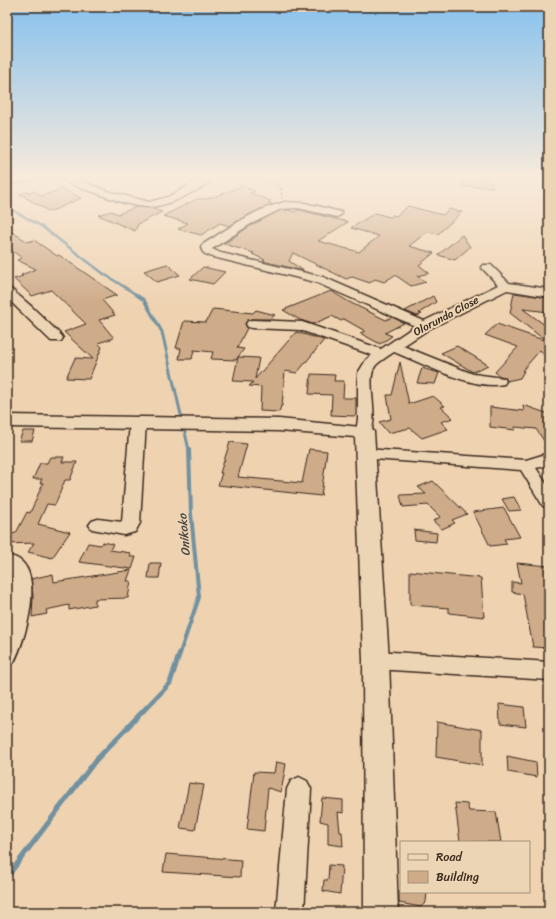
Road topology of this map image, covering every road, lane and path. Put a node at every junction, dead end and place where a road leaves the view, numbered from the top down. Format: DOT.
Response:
graph roads {
  1 [pos="252,220"];
  2 [pos="487,267"];
  3 [pos="505,286"];
  4 [pos="7,292"];
  5 [pos="549,293"];
  6 [pos="252,324"];
  7 [pos="424,326"];
  8 [pos="56,338"];
  9 [pos="388,350"];
  10 [pos="499,381"];
  11 [pos="7,421"];
  12 [pos="138,422"];
  13 [pos="365,443"];
  14 [pos="549,458"];
  15 [pos="526,465"];
  16 [pos="549,502"];
  17 [pos="98,525"];
  18 [pos="7,562"];
  19 [pos="7,656"];
  20 [pos="376,660"];
  21 [pos="549,671"];
  22 [pos="299,789"];
  23 [pos="290,912"];
  24 [pos="381,912"];
  1 -- 7 [label="street"];
  2 -- 3 [label="street"];
  3 -- 5 [label="street"];
  3 -- 7 [label="street, Olorunda Close"];
  4 -- 8 [label="street"];
  6 -- 9 [label="street"];
  7 -- 9 [label="street, Olorunda Close"];
  9 -- 10 [label="street"];
  9 -- 13 [label="street, Olorunda Close"];
  11 -- 12 [label="main road"];
  12 -- 13 [label="main road"];
  12 -- 17 [label="street"];
  13 -- 15 [label="street"];
  13 -- 20 [label="main road"];
  14 -- 15 [label="street"];
  15 -- 16 [label="street"];
  18 -- 19 [label="street"];
  20 -- 21 [label="street"];
  20 -- 24 [label="main road"];
  22 -- 23 [label="street"];
}
